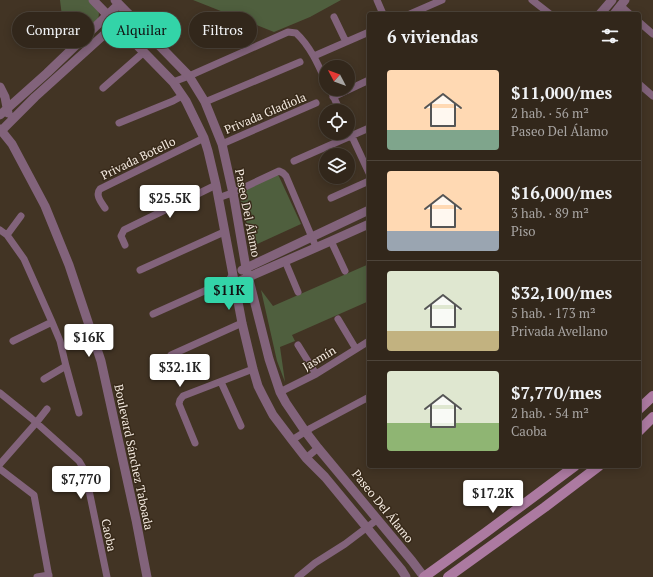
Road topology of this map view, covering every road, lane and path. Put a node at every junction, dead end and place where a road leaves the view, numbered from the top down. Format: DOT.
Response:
graph roads {
  1 [pos="93,0"];
  2 [pos="377,0"];
  3 [pos="442,0"];
  4 [pos="532,0"];
  5 [pos="609,1"];
  6 [pos="117,2"];
  7 [pos="428,3"];
  8 [pos="623,3"];
  9 [pos="104,12"];
  10 [pos="109,12"];
  11 [pos="127,12"];
  12 [pos="382,12"];
  13 [pos="413,12"];
  14 [pos="547,12"];
  15 [pos="601,12"];
  16 [pos="616,12"];
  17 [pos="629,12"];
  18 [pos="334,17"];
  19 [pos="102,20"];
  20 [pos="641,24"];
  21 [pos="367,33"];
  22 [pos="653,34"];
  23 [pos="102,37"];
  24 [pos="346,42"];
  25 [pos="140,48"];
  26 [pos="162,48"];
  27 [pos="144,52"];
  28 [pos="314,56"];
  29 [pos="300,62"];
  30 [pos="319,67"];
  31 [pos="189,76"];
  32 [pos="367,81"];
  33 [pos="173,82"];
  34 [pos="641,86"];
  35 [pos="0,87"];
  36 [pos="103,88"];
  37 [pos="182,96"];
  38 [pos="653,96"];
  39 [pos="333,97"];
  40 [pos="205,102"];
  41 [pos="316,103"];
  42 [pos="336,104"];
  43 [pos="8,108"];
  44 [pos="0,115"];
  45 [pos="9,122"];
  46 [pos="119,123"];
  47 [pos="367,129"];
  48 [pos="0,130"];
  49 [pos="355,135"];
  50 [pos="204,138"];
  51 [pos="343,140"];
  52 [pos="354,140"];
  53 [pos="12,144"];
  54 [pos="222,144"];
  55 [pos="294,161"];
  56 [pos="367,169"];
  57 [pos="367,183"];
  58 [pos="216,185"];
  59 [pos="232,193"];
  60 [pos="218,198"];
  61 [pos="331,198"];
  62 [pos="105,208"];
  63 [pos="367,211"];
  64 [pos="21,216"];
  65 [pos="367,225"];
  66 [pos="0,230"];
  67 [pos="224,232"];
  68 [pos="7,235"];
  69 [pos="312,237"];
  70 [pos="331,241"];
  71 [pos="125,245"];
  72 [pos="316,248"];
  73 [pos="285,261"];
  74 [pos="246,268"];
  75 [pos="140,270"];
  76 [pos="345,271"];
  77 [pos="248,278"];
  78 [pos="232,279"];
  79 [pos="298,292"];
  80 [pos="152,314"];
  81 [pos="338,319"];
  82 [pos="52,322"];
  83 [pos="242,324"];
  84 [pos="13,341"];
  85 [pos="367,342"];
  86 [pos="298,345"];
  87 [pos="356,349"];
  88 [pos="171,355"];
  89 [pos="66,366"];
  90 [pos="253,369"];
  91 [pos="316,374"];
  92 [pos="44,379"];
  93 [pos="221,382"];
  94 [pos="0,392"];
  95 [pos="280,392"];
  96 [pos="653,396"];
  97 [pos="367,398"];
  98 [pos="641,407"];
  99 [pos="47,409"];
  100 [pos="79,413"];
  101 [pos="653,417"];
  102 [pos="36,423"];
  103 [pos="241,426"];
  104 [pos="641,429"];
  105 [pos="306,431"];
  106 [pos="292,440"];
  107 [pos="195,443"];
  108 [pos="318,448"];
  109 [pos="306,458"];
  110 [pos="0,464"];
  111 [pos="572,468"];
  112 [pos="596,468"];
  113 [pos="0,469"];
  114 [pos="378,519"];
  115 [pos="366,528"];
  116 [pos="49,576"];
  117 [pos="37,577"];
  118 [pos="107,577"];
  119 [pos="147,577"];
  120 [pos="298,577"];
  121 [pos="406,577"];
  122 [pos="424,577"];
  123 [pos="448,577"];
  1 -- 9 [label="street"];
  2 -- 12 [label="street"];
  3 -- 7 [label="street"];
  4 -- 14 [label="street"];
  5 -- 15 [label="street"];
  6 -- 10 [label="street"];
  6 -- 11 [label="street, Paseo Del Álamo"];
  7 -- 13 [label="street"];
  8 -- 16 [label="street"];
  8 -- 17 [label="street"];
  18 -- 24 [label="street"];
  19 -- 43 [label="street"];
  20 -- 22 [label="street"];
  21 -- 24 [label="street"];
  23 -- 45 [label="street"];
  24 -- 28 [label="street"];
  25 -- 27 [label="street"];
  26 -- 31 [label="street, Paseo Del Álamo"];
  27 -- 33 [label="street"];
  27 -- 36 [label="street"];
  28 -- 30 [label="street"];
  28 -- 31 [label="street"];
  29 -- 40 [label="street"];
  31 -- 33 [label="street"];
  31 -- 40 [label="street, Paseo Del Álamo"];
  32 -- 39 [label="street"];
  33 -- 37 [label="street"];
  34 -- 38 [label="street"];
  35 -- 43 [label="street"];
  37 -- 46 [label="street"];
  37 -- 50 [label="street"];
  39 -- 42 [label="street"];
  40 -- 54 [label="street, Paseo Del Álamo"];
  41 -- 54 [label="street, Privada Gladiola"];
  43 -- 44 [label="street"];
  43 -- 45 [label="street"];
  45 -- 48 [label="street"];
  45 -- 53 [label="street"];
  47 -- 49 [label="street"];
  48 -- 53 [label="street"];
  50 -- 58 [label="street"];
  50 -- 62 [label="street, Privada Botello"];
  51 -- 55 [label="street"];
  52 -- 56 [label="street"];
  53 -- 119 [label="street, Boulevard Sánchez Taboada"];
  54 -- 59 [label="street, Paseo Del Álamo"];
  57 -- 61 [label="street"];
  58 -- 60 [label="street"];
  58 -- 71 [label="street"];
  59 -- 60 [label="street"];
  59 -- 69 [label="street"];
  59 -- 74 [label="street, Paseo Del Álamo"];
  60 -- 67 [label="street"];
  63 -- 69 [label="street"];
  64 -- 68 [label="street"];
  65 -- 70 [label="street"];
  66 -- 68 [label="street"];
  67 -- 75 [label="street"];
  67 -- 78 [label="street"];
  68 -- 82 [label="street"];
  69 -- 72 [label="street"];
  69 -- 74 [label="street"];
  70 -- 72 [label="street"];
  70 -- 76 [label="street"];
  72 -- 73 [label="street"];
  73 -- 77 [label="street"];
  73 -- 79 [label="street"];
  74 -- 77 [label="street, Paseo Del Álamo"];
  74 -- 78 [label="street"];
  77 -- 78 [label="street"];
  77 -- 95 [label="street, Paseo Del Álamo"];
  78 -- 80 [label="street"];
  78 -- 83 [label="street"];
  81 -- 87 [label="street"];
  82 -- 84 [label="street"];
  82 -- 89 [label="street"];
  83 -- 88 [label="street"];
  83 -- 90 [label="street"];
  85 -- 87 [label="street, Jasmín"];
  86 -- 91 [label="street"];
  87 -- 91 [label="street, Jasmín"];
  89 -- 92 [label="street"];
  89 -- 100 [label="street"];
  90 -- 93 [label="street"];
  90 -- 106 [label="street"];
  91 -- 95 [label="street, Jasmín"];
  93 -- 103 [label="street"];
  93 -- 107 [label="street"];
  94 -- 102 [label="street, Caoba"];
  95 -- 105 [label="street, Paseo Del Álamo"];
  96 -- 98 [label="main road"];
  97 -- 105 [label="street"];
  99 -- 102 [label="street"];
  101 -- 104 [label="main road"];
  102 -- 110 [label="street"];
  102 -- 118 [label="street, Caoba"];
  105 -- 106 [label="street"];
  105 -- 108 [label="street, Paseo Del Álamo"];
  106 -- 109 [label="street"];
  108 -- 109 [label="street"];
  108 -- 114 [label="street, Paseo Del Álamo"];
  109 -- 115 [label="street"];
  111 -- 122 [label="main road"];
  112 -- 123 [label="main road"];
  113 -- 116 [label="street"];
  114 -- 115 [label="street"];
  114 -- 122 [label="street, Paseo Del Álamo"];
  115 -- 120 [label="street"];
  115 -- 121 [label="street"];
  116 -- 117 [label="street"];
}
